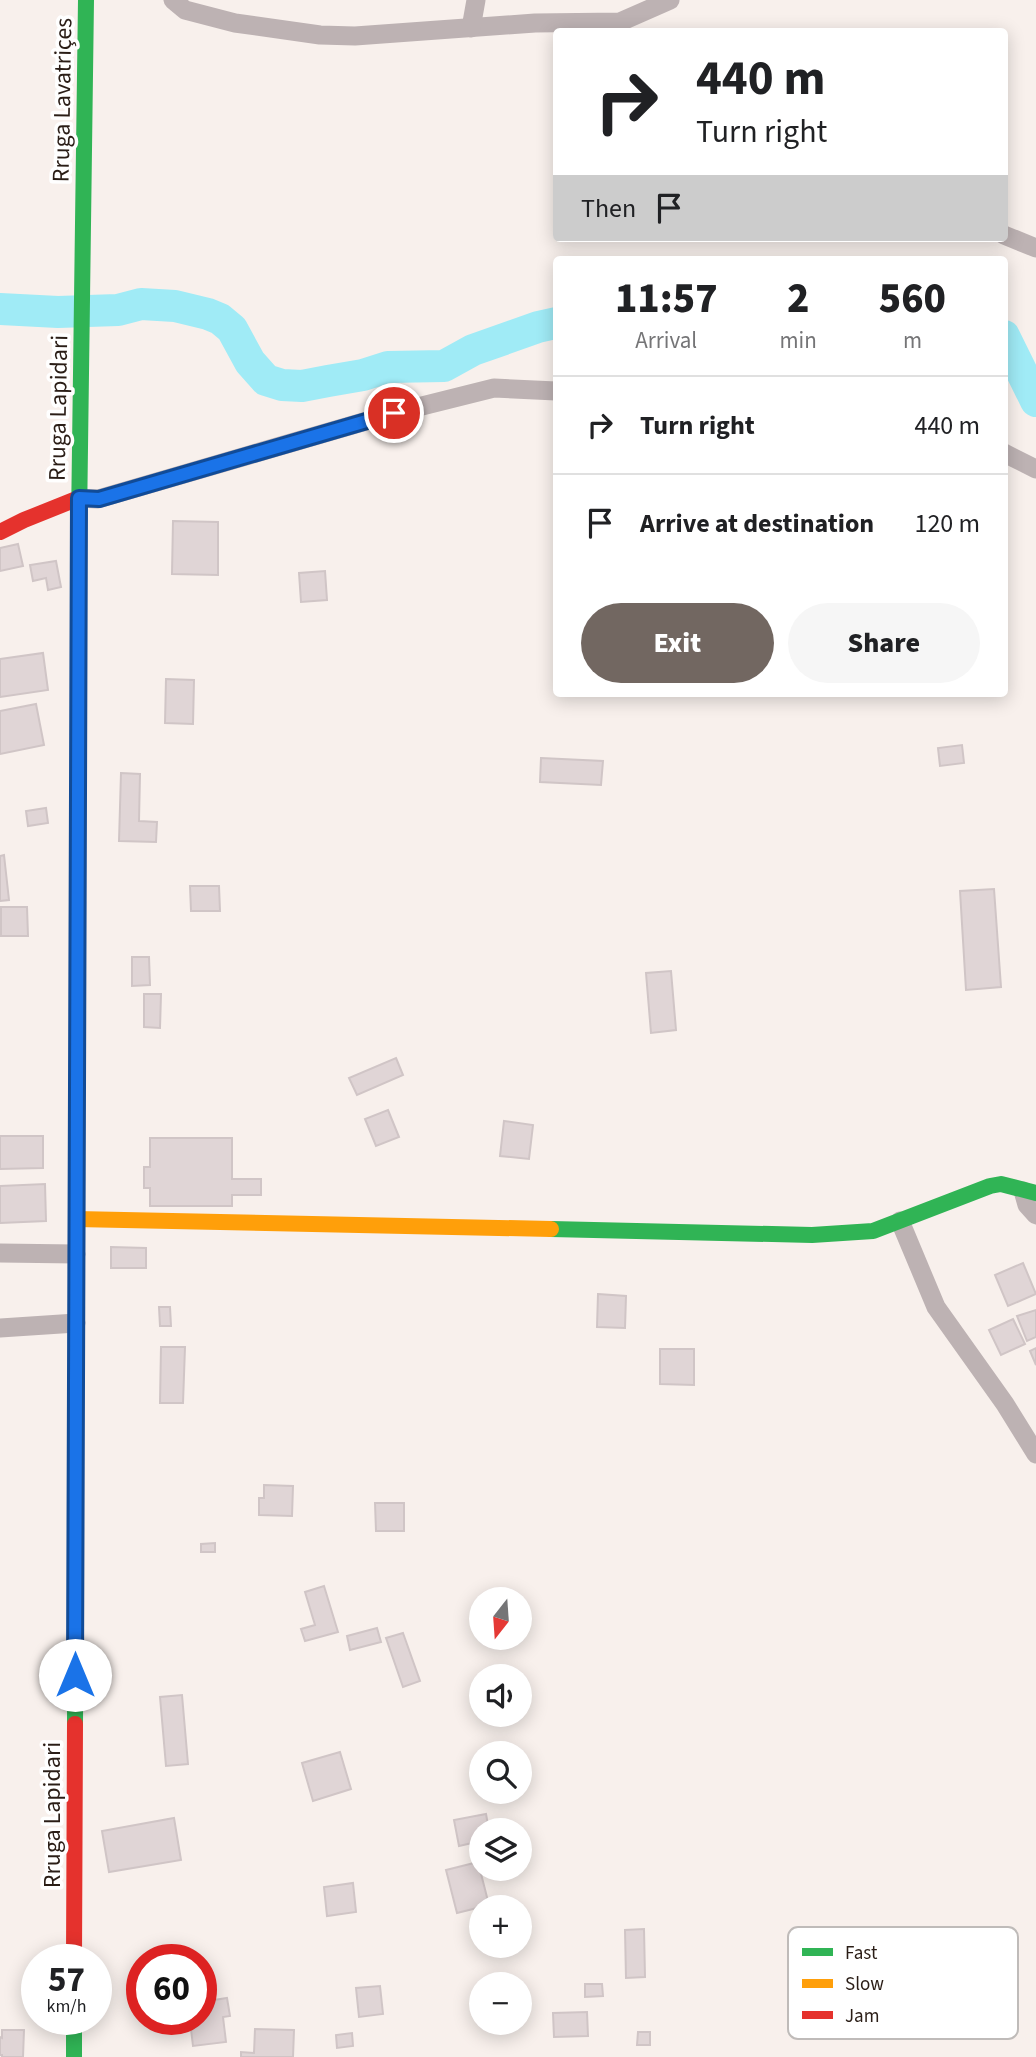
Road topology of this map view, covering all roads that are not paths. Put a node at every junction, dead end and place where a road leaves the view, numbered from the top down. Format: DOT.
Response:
graph roads {
  1 [pos="86,0"];
  2 [pos="476,0"];
  3 [pos="670,0"];
  4 [pos="179,5"];
  5 [pos="623,27"];
  6 [pos="471,28"];
  7 [pos="84,201"];
  8 [pos="1008,237"];
  9 [pos="1036,248"];
  10 [pos="553,391"];
  11 [pos="1008,455"];
  12 [pos="1036,469"];
  13 [pos="79,498"];
  14 [pos="0,532"];
  15 [pos="1030,1192"];
  16 [pos="1036,1215"];
  17 [pos="76,1219"];
  18 [pos="900,1221"];
  19 [pos="0,1252"];
  20 [pos="76,1254"];
  21 [pos="76,1323"];
  22 [pos="0,1328"];
  23 [pos="1036,1454"];
  24 [pos="74,1944"];
  25 [pos="74,2035"];
  26 [pos="74,2057"];
  1 -- 7 [label="main road, Rruga Lavatriçes"];
  2 -- 6 [label="street"];
  3 -- 5 [label="street"];
  4 -- 6 [label="street"];
  5 -- 6 [label="street"];
  7 -- 13 [label="main road, Rruga Lapidari"];
  8 -- 9 [label="street"];
  10 -- 13 [label="street"];
  11 -- 12 [label="street"];
  13 -- 14 [label="main road"];
  13 -- 17 [label="main road, Rruga Lapidari"];
  15 -- 16 [label="street"];
  15 -- 18 [label="main road"];
  17 -- 18 [label="main road"];
  17 -- 20 [label="main road, Rruga Lapidari"];
  18 -- 23 [label="street"];
  19 -- 20 [label="street"];
  20 -- 21 [label="main road, Rruga Lapidari"];
  21 -- 22 [label="street"];
  21 -- 24 [label="main road, Rruga Lapidari"];
  25 -- 26 [label="main road"];
}
